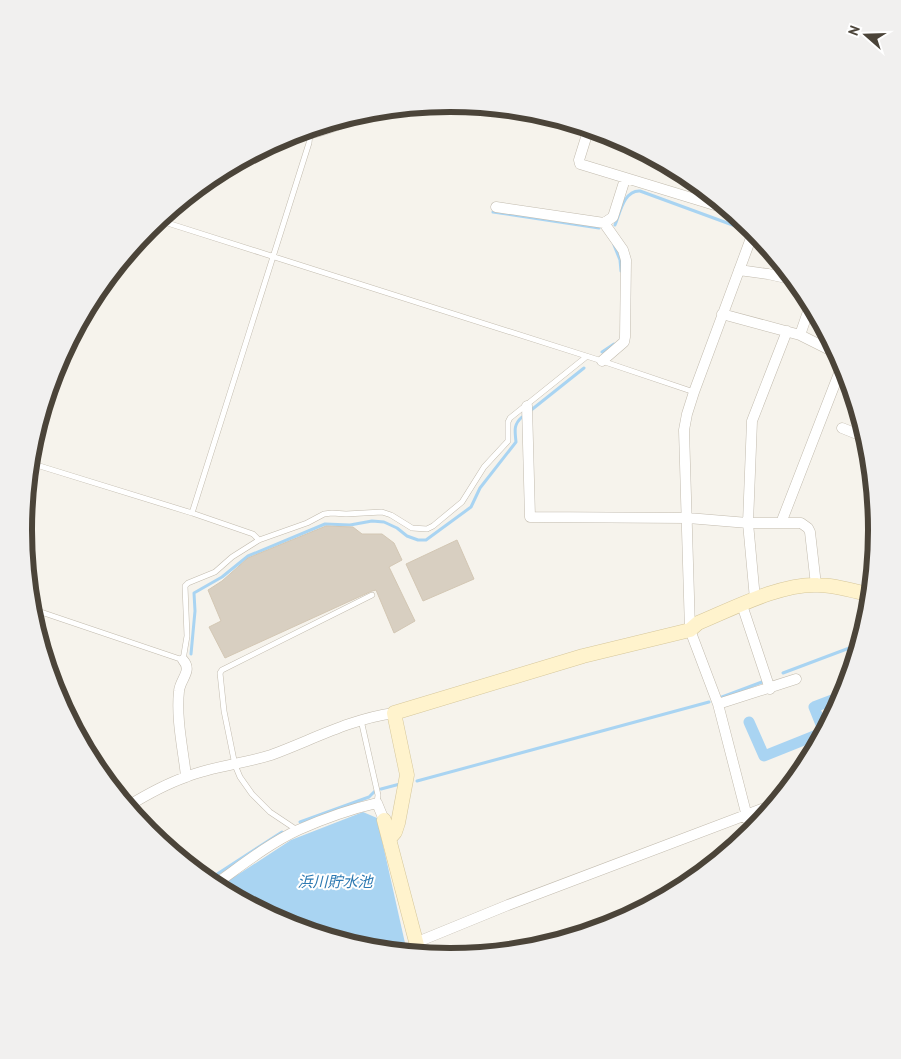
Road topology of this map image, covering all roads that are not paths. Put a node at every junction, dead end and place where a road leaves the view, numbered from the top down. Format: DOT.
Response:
graph roads {
  1 [pos="587,135"];
  2 [pos="310,136"];
  3 [pos="625,179"];
  4 [pos="714,205"];
  5 [pos="496,207"];
  6 [pos="167,223"];
  7 [pos="604,223"];
  8 [pos="752,240"];
  9 [pos="273,257"];
  10 [pos="738,270"];
  11 [pos="784,278"];
  12 [pos="807,313"];
  13 [pos="722,314"];
  14 [pos="786,331"];
  15 [pos="800,334"];
  16 [pos="826,348"];
  17 [pos="586,357"];
  18 [pos="602,361"];
  19 [pos="839,374"];
  20 [pos="694,392"];
  21 [pos="527,406"];
  22 [pos="842,428"];
  23 [pos="857,434"];
  24 [pos="38,465"];
  25 [pos="192,513"];
  26 [pos="688,518"];
  27 [pos="748,523"];
  28 [pos="781,523"];
  29 [pos="259,540"];
  30 [pos="816,585"];
  31 [pos="863,594"];
  32 [pos="372,595"];
  33 [pos="754,599"];
  34 [pos="742,605"];
  35 [pos="41,612"];
  36 [pos="690,630"];
  37 [pos="183,660"];
  38 [pos="796,680"];
  39 [pos="770,688"];
  40 [pos="718,704"];
  41 [pos="394,713"];
  42 [pos="361,720"];
  43 [pos="235,765"];
  44 [pos="186,776"];
  45 [pos="134,803"];
  46 [pos="378,803"];
  47 [pos="761,809"];
  48 [pos="746,815"];
  49 [pos="384,820"];
  50 [pos="748,823"];
  51 [pos="297,831"];
  52 [pos="390,839"];
  53 [pos="222,879"];
  54 [pos="417,946"];
  55 [pos="420,947"];
  1 -- 3 [label="street"];
  2 -- 9 [label="lane"];
  3 -- 4 [label="street"];
  3 -- 7 [label="street"];
  5 -- 7 [label="street"];
  6 -- 9 [label="lane"];
  7 -- 18 [label="street"];
  8 -- 10 [label="street"];
  9 -- 17 [label="lane"];
  9 -- 25 [label="lane"];
  10 -- 11 [label="street"];
  10 -- 13 [label="street"];
  12 -- 15 [label="street"];
  13 -- 14 [label="street"];
  13 -- 20 [label="street"];
  14 -- 15 [label="street"];
  14 -- 27 [label="street"];
  15 -- 16 [label="street"];
  17 -- 18 [label="lane"];
  17 -- 21 [label="lane"];
  18 -- 20 [label="lane"];
  19 -- 28 [label="street"];
  20 -- 26 [label="street"];
  21 -- 26 [label="street"];
  21 -- 29 [label="lane"];
  22 -- 23 [label="street"];
  24 -- 25 [label="lane"];
  25 -- 29 [label="lane"];
  26 -- 27 [label="street"];
  26 -- 36 [label="street"];
  27 -- 28 [label="street"];
  27 -- 33 [label="street"];
  28 -- 30 [label="street"];
  29 -- 37 [label="lane"];
  30 -- 31 [label="street"];
  30 -- 33 [label="street"];
  32 -- 43 [label="lane"];
  33 -- 34 [label="street"];
  34 -- 36 [label="street"];
  34 -- 39 [label="street"];
  35 -- 37 [label="lane"];
  36 -- 40 [label="street"];
  36 -- 41 [label="street"];
  37 -- 44 [label="street"];
  38 -- 39 [label="street"];
  39 -- 40 [label="street"];
  40 -- 48 [label="street"];
  41 -- 42 [label="street"];
  41 -- 52 [label="street"];
  42 -- 43 [label="street"];
  42 -- 46 [label="lane"];
  43 -- 44 [label="street"];
  43 -- 51 [label="lane"];
  44 -- 45 [label="street"];
  46 -- 49 [label="street"];
  46 -- 51 [label="street"];
  47 -- 48 [label="street"];
  48 -- 50 [label="street"];
  48 -- 55 [label="street"];
  49 -- 52 [label="street"];
  51 -- 53 [label="street"];
  52 -- 54 [label="street"];
}
